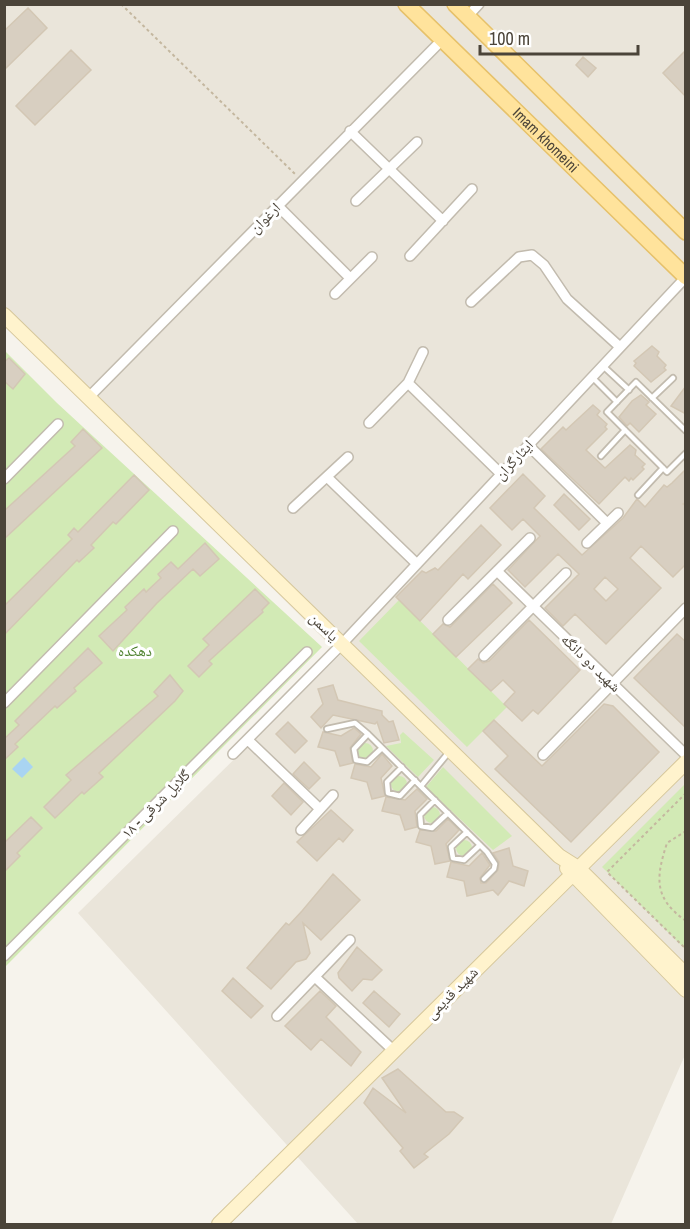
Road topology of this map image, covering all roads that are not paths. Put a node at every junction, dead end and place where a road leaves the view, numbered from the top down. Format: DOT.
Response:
graph roads {
  1 [pos="406,4"];
  2 [pos="455,4"];
  3 [pos="479,4"];
  4 [pos="467,16"];
  5 [pos="441,40"];
  6 [pos="350,131"];
  7 [pos="417,142"];
  8 [pos="389,169"];
  9 [pos="472,189"];
  10 [pos="356,201"];
  11 [pos="277,205"];
  12 [pos="443,221"];
  13 [pos="686,232"];
  14 [pos="410,256"];
  15 [pos="372,257"];
  16 [pos="686,277"];
  17 [pos="351,278"];
  18 [pos="335,294"];
  19 [pos="471,302"];
  20 [pos="4,315"];
  21 [pos="620,347"];
  22 [pos="423,352"];
  23 [pos="602,366"];
  24 [pos="592,377"];
  25 [pos="672,378"];
  26 [pos="408,383"];
  27 [pos="629,390"];
  28 [pos="89,397"];
  29 [pos="652,398"];
  30 [pos="617,402"];
  31 [pos="369,423"];
  32 [pos="58,424"];
  33 [pos="625,430"];
  34 [pos="686,431"];
  35 [pos="528,445"];
  36 [pos="686,453"];
  37 [pos="601,456"];
  38 [pos="348,457"];
  39 [pos="663,468"];
  40 [pos="501,474"];
  41 [pos="327,477"];
  42 [pos="4,478"];
  43 [pos="638,495"];
  44 [pos="294,508"];
  45 [pos="618,513"];
  46 [pos="607,523"];
  47 [pos="173,531"];
  48 [pos="530,538"];
  49 [pos="587,543"];
  50 [pos="417,564"];
  51 [pos="497,571"];
  52 [pos="566,573"];
  53 [pos="533,607"];
  54 [pos="686,608"];
  55 [pos="448,620"];
  56 [pos="342,644"];
  57 [pos="307,652"];
  58 [pos="484,657"];
  59 [pos="612,684"];
  60 [pos="4,703"];
  61 [pos="327,729"];
  62 [pos="368,734"];
  63 [pos="248,740"];
  64 [pos="381,748"];
  65 [pos="451,750"];
  66 [pos="233,754"];
  67 [pos="543,755"];
  68 [pos="686,755"];
  69 [pos="686,762"];
  70 [pos="402,767"];
  71 [pos="415,780"];
  72 [pos="421,786"];
  73 [pos="333,795"];
  74 [pos="435,800"];
  75 [pos="320,809"];
  76 [pos="448,813"];
  77 [pos="301,830"];
  78 [pos="467,832"];
  79 [pos="480,845"];
  80 [pos="574,872"];
  81 [pos="484,879"];
  82 [pos="350,940"];
  83 [pos="4,956"];
  84 [pos="686,975"];
  85 [pos="315,977"];
  86 [pos="686,990"];
  87 [pos="277,1016"];
  88 [pos="394,1051"];
  89 [pos="219,1224"];
  1 -- 5 [label="main road, Imam khomeini"];
  2 -- 4 [label="main road"];
  3 -- 4 [label="street"];
  4 -- 13 [label="main road"];
  5 -- 6 [label="street, ارغوان"];
  5 -- 16 [label="main road, Imam khomeini"];
  6 -- 8 [label="street"];
  6 -- 11 [label="street, ارغوان"];
  7 -- 8 [label="street"];
  8 -- 10 [label="street"];
  8 -- 12 [label="street"];
  9 -- 12 [label="street"];
  11 -- 17 [label="street"];
  11 -- 28 [label="street, ارغوان"];
  12 -- 14 [label="street"];
  15 -- 17 [label="street"];
  16 -- 21 [label="street, ایثارگران"];
  17 -- 18 [label="street"];
  19 -- 21 [label="street"];
  20 -- 28 [label="street, یاسمن"];
  21 -- 23 [label="street, ایثارگران"];
  22 -- 26 [label="street"];
  23 -- 24 [label="street, ایثارگران"];
  23 -- 27 [label="lane"];
  24 -- 30 [label="lane"];
  24 -- 35 [label="street, ایثارگران"];
  25 -- 29 [label="lane"];
  26 -- 31 [label="street"];
  26 -- 40 [label="street"];
  27 -- 29 [label="lane"];
  27 -- 30 [label="lane"];
  28 -- 56 [label="street, یاسمن"];
  29 -- 34 [label="lane"];
  30 -- 33 [label="lane"];
  32 -- 42 [label="street"];
  33 -- 37 [label="lane"];
  33 -- 39 [label="lane"];
  35 -- 40 [label="street, ایثارگران"];
  35 -- 46 [label="street"];
  36 -- 39 [label="lane"];
  38 -- 41 [label="street"];
  39 -- 43 [label="lane"];
  40 -- 50 [label="street, ایثارگران"];
  41 -- 44 [label="street"];
  41 -- 50 [label="street"];
  45 -- 46 [label="street"];
  46 -- 49 [label="street"];
  47 -- 60 [label="street"];
  48 -- 51 [label="street"];
  50 -- 56 [label="street, ایثارگران"];
  51 -- 53 [label="street, شهید دو دانگه"];
  51 -- 55 [label="street"];
  52 -- 53 [label="street"];
  53 -- 58 [label="street"];
  53 -- 59 [label="street, شهید دو دانگه"];
  54 -- 59 [label="street"];
  56 -- 63 [label="street, ایثارگران"];
  56 -- 65 [label="street, یاسمن"];
  57 -- 83 [label="street, گلایل شرقی - ۱۸"];
  59 -- 67 [label="street"];
  59 -- 68 [label="street, شهید دو دانگه"];
  61 -- 62 [label="lane"];
  62 -- 64 [label="lane"];
  62 -- 64 [label="lane"];
  63 -- 66 [label="street, ایثارگران"];
  63 -- 75 [label="street"];
  64 -- 70 [label="lane"];
  65 -- 72 [label="lane"];
  65 -- 80 [label="street, یاسمن"];
  69 -- 80 [label="street, شهید قدیمی"];
  70 -- 71 [label="lane"];
  70 -- 71 [label="lane"];
  71 -- 72 [label="lane"];
  72 -- 74 [label="lane"];
  73 -- 75 [label="street"];
  74 -- 76 [label="lane"];
  74 -- 76 [label="lane"];
  75 -- 77 [label="street"];
  76 -- 78 [label="lane"];
  78 -- 79 [label="lane"];
  78 -- 79 [label="lane"];
  79 -- 81 [label="lane"];
  80 -- 84 [label="street, یاسمن"];
  80 -- 86 [label="street, یاسمن"];
  80 -- 88 [label="street, شهید قدیمی"];
  82 -- 85 [label="street"];
  85 -- 87 [label="street"];
  85 -- 88 [label="street"];
  88 -- 89 [label="street, شهید قدیمی"];
}
